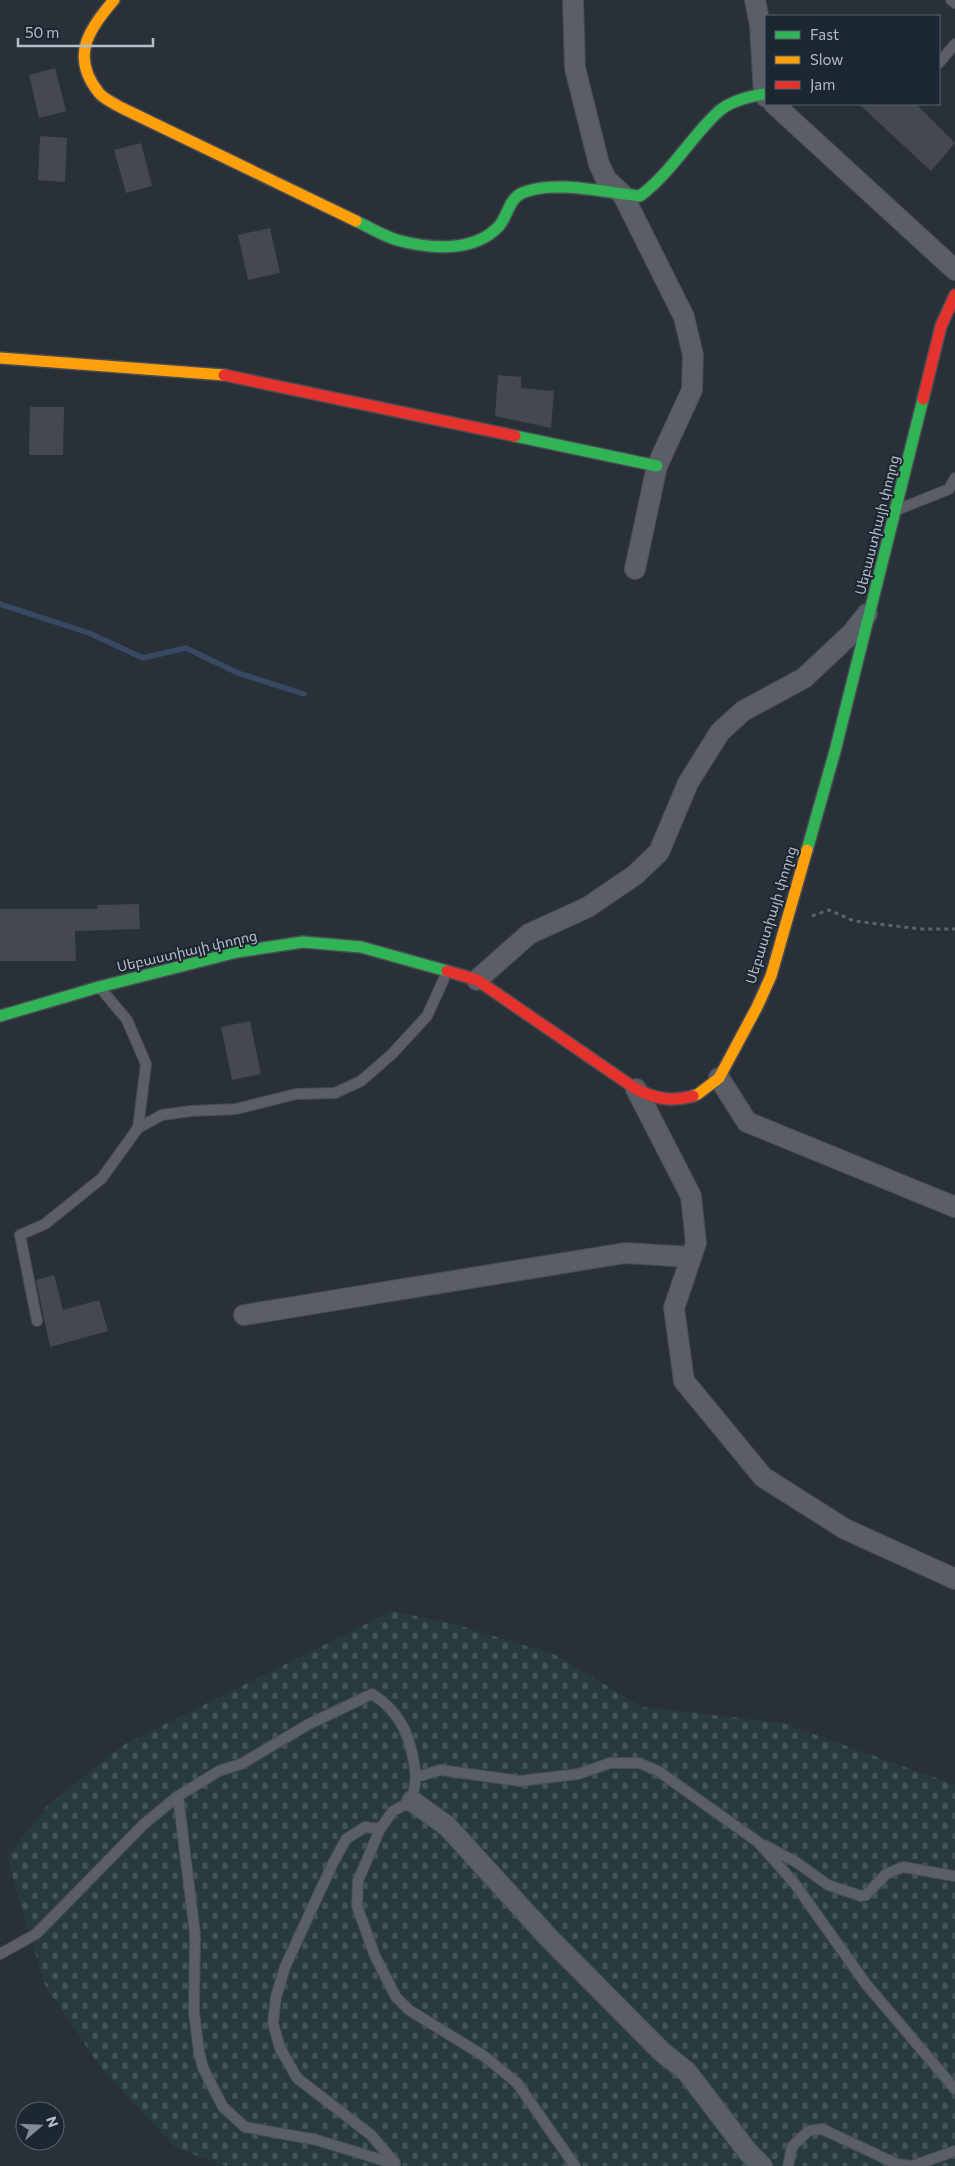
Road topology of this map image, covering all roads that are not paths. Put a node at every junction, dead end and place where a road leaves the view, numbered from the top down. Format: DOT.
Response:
graph roads {
  1 [pos="114,0"];
  2 [pos="573,0"];
  3 [pos="755,0"];
  4 [pos="951,0"];
  5 [pos="955,3"];
  6 [pos="955,44"];
  7 [pos="940,62"];
  8 [pos="765,71"];
  9 [pos="765,98"];
  10 [pos="776,105"];
  11 [pos="623,195"];
  12 [pos="955,270"];
  13 [pos="955,296"];
  14 [pos="0,358"];
  15 [pos="657,466"];
  16 [pos="955,478"];
  17 [pos="952,491"];
  18 [pos="896,510"];
  19 [pos="634,569"];
  20 [pos="872,608"];
  21 [pos="447,971"];
  22 [pos="477,980"];
  23 [pos="99,987"];
  24 [pos="0,1016"];
  25 [pos="719,1078"];
  26 [pos="636,1088"];
  27 [pos="138,1128"];
  28 [pos="955,1207"];
  29 [pos="691,1258"];
  30 [pos="244,1315"];
  31 [pos="37,1320"];
  32 [pos="955,1579"];
  33 [pos="416,1777"];
  34 [pos="178,1796"];
  35 [pos="412,1801"];
  36 [pos="380,1829"];
  37 [pos="758,1842"];
  38 [pos="955,1876"];
  39 [pos="0,1954"];
  40 [pos="955,2089"];
  41 [pos="955,2151"];
  42 [pos="396,2165"];
  43 [pos="575,2166"];
  44 [pos="762,2166"];
  45 [pos="788,2166"];
  1 -- 11 [label="street"];
  2 -- 11 [label="street"];
  3 -- 8 [label="street"];
  4 -- 5 [label="lane"];
  6 -- 7 [label="lane"];
  9 -- 11 [label="street"];
  10 -- 12 [label="street"];
  11 -- 15 [label="street"];
  13 -- 18 [label="street, Սեբաստիայի փողոց"];
  14 -- 15 [label="street"];
  15 -- 19 [label="street"];
  16 -- 17 [label="lane"];
  17 -- 18 [label="lane"];
  18 -- 20 [label="street, Սեբաստիայի փողոց"];
  20 -- 22 [label="street"];
  20 -- 25 [label="street, Սեբաստիայի փողոց"];
  21 -- 22 [label="street, Սեբաստիայի փողոց"];
  21 -- 23 [label="street, Սեբաստիայի փողոց"];
  21 -- 27 [label="lane"];
  22 -- 26 [label="street, Սեբաստիայի փողոց"];
  23 -- 24 [label="street, Սեբաստիայի փողոց"];
  23 -- 27 [label="lane"];
  25 -- 26 [label="street, Սեբաստիայի փողոց"];
  25 -- 28 [label="street"];
  26 -- 29 [label="street"];
  27 -- 31 [label="lane"];
  29 -- 30 [label="street"];
  29 -- 32 [label="street"];
  33 -- 34 [label="lane"];
  33 -- 35 [label="lane"];
  33 -- 37 [label="lane"];
  34 -- 39 [label="lane"];
  34 -- 42 [label="lane"];
  35 -- 36 [label="lane"];
  35 -- 44 [label="street"];
  36 -- 42 [label="lane"];
  36 -- 43 [label="lane"];
  37 -- 38 [label="lane"];
  37 -- 40 [label="lane"];
  41 -- 45 [label="lane"];
}
